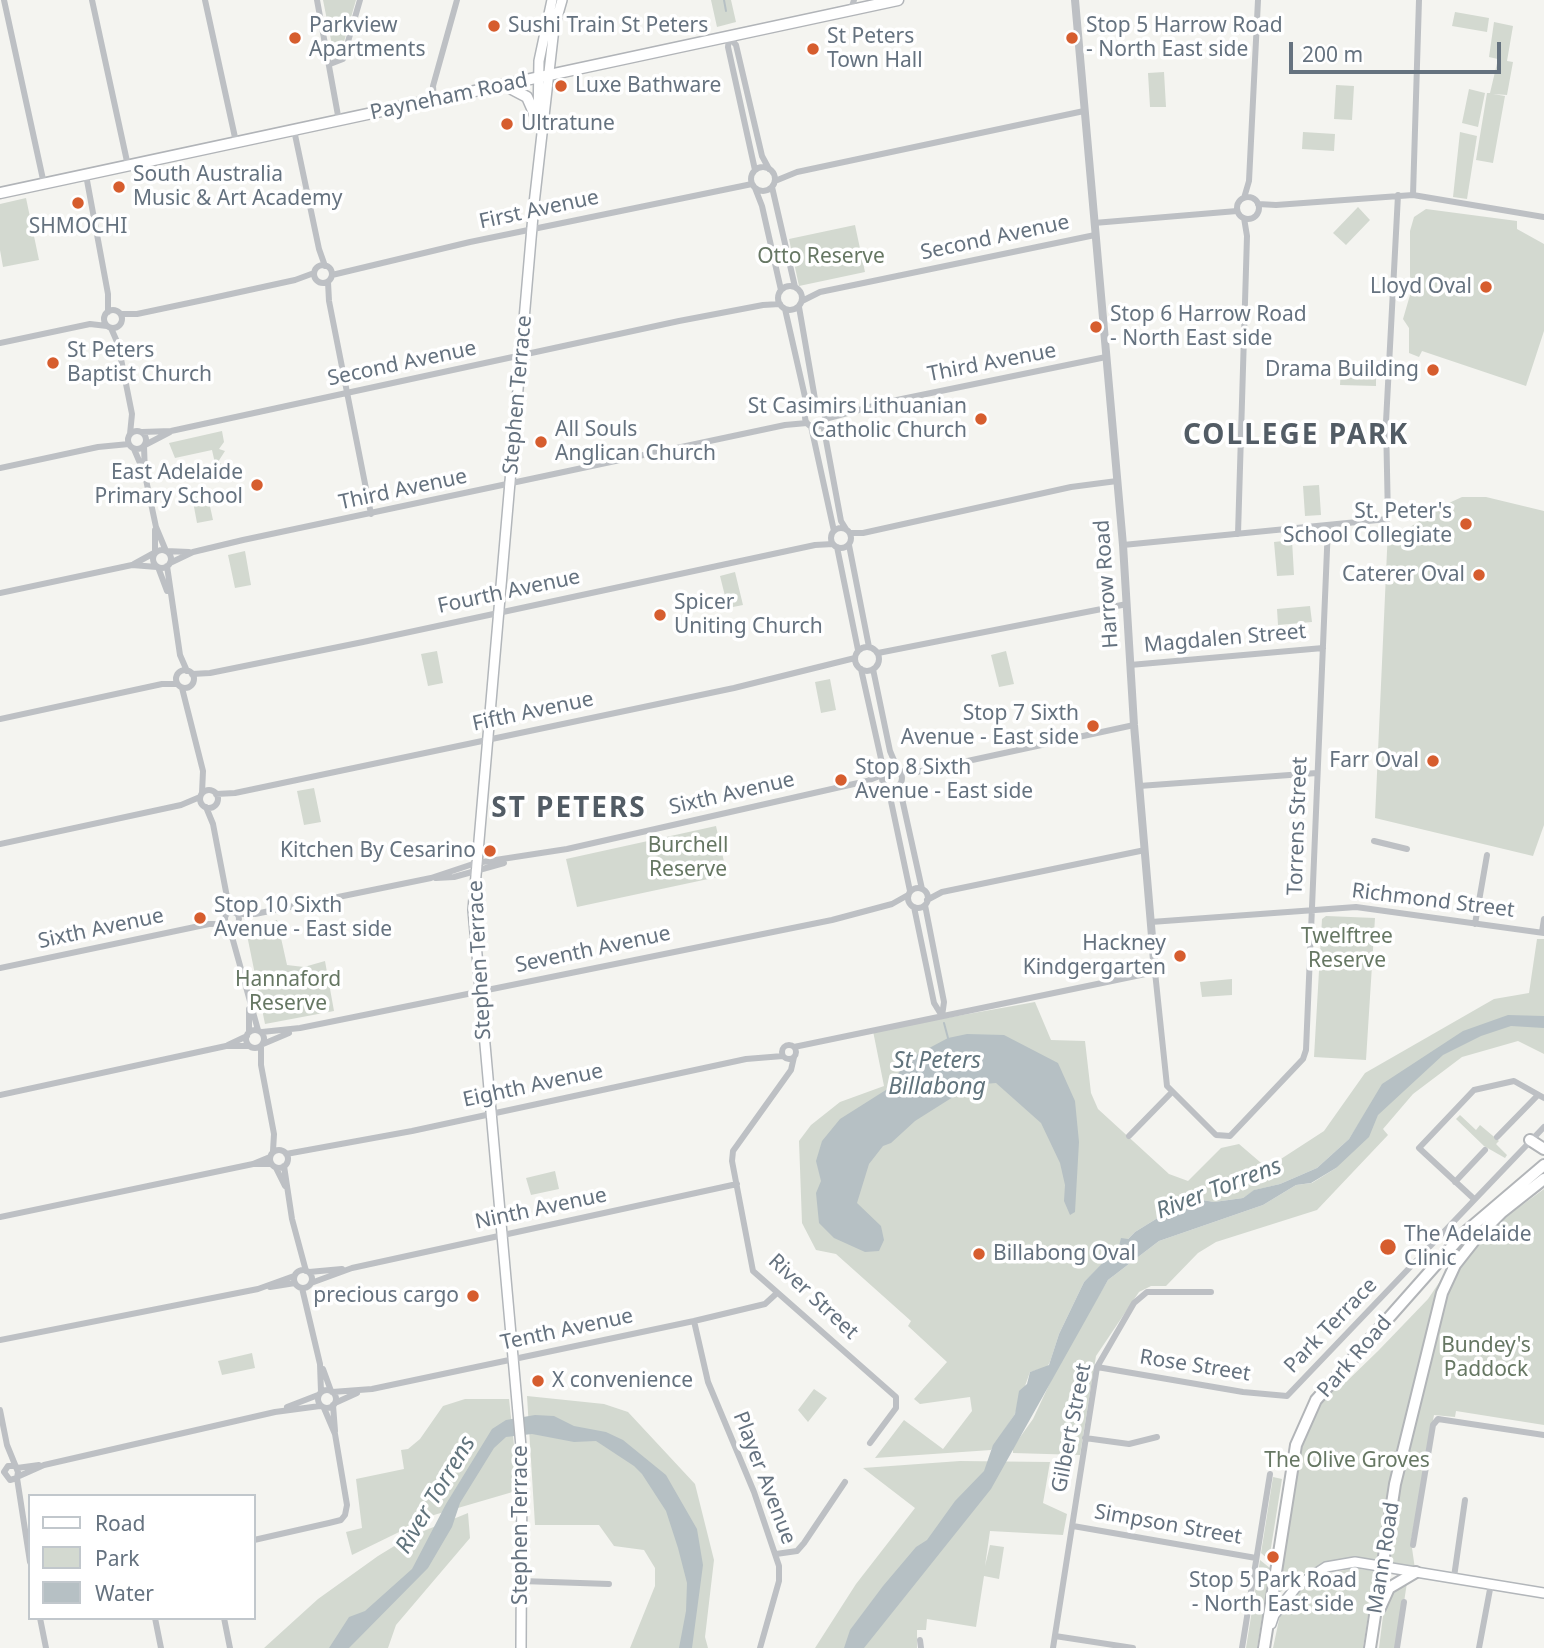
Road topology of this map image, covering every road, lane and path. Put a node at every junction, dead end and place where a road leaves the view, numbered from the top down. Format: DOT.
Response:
graph roads {
  1 [pos="4,0"];
  2 [pos="92,0"];
  3 [pos="205,0"];
  4 [pos="317,0"];
  5 [pos="360,0"];
  6 [pos="457,0"];
  7 [pos="552,0"];
  8 [pos="562,0"];
  9 [pos="898,0"];
  10 [pos="1075,0"];
  11 [pos="1258,0"];
  12 [pos="1419,0"];
  13 [pos="852,5"];
  14 [pos="729,37"];
  15 [pos="330,64"];
  16 [pos="550,75"];
  17 [pos="538,77"];
  18 [pos="502,85"];
  19 [pos="435,101"];
  20 [pos="1084,111"];
  21 [pos="340,121"];
  22 [pos="538,122"];
  23 [pos="295,130"];
  24 [pos="236,142"];
  25 [pos="540,147"];
  26 [pos="128,166"];
  27 [pos="755,170"];
  28 [pos="771,170"];
  29 [pos="797,172"];
  30 [pos="86,175"];
  31 [pos="1249,181"];
  32 [pos="753,183"];
  33 [pos="44,184"];
  34 [pos="773,184"];
  35 [pos="0,193"];
  36 [pos="1398,195"];
  37 [pos="1413,195"];
  38 [pos="1244,198"];
  39 [pos="1257,205"];
  40 [pos="1237,208"];
  41 [pos="1544,217"];
  42 [pos="1247,218"];
  43 [pos="1094,223"];
  44 [pos="532,231"];
  45 [pos="1094,234"];
  46 [pos="323,274"];
  47 [pos="797,289"];
  48 [pos="820,292"];
  49 [pos="108,293"];
  50 [pos="780,293"];
  51 [pos="764,304"];
  52 [pos="800,304"];
  53 [pos="782,307"];
  54 [pos="106,314"];
  55 [pos="120,318"];
  56 [pos="90,324"];
  57 [pos="109,327"];
  58 [pos="0,343"];
  59 [pos="118,344"];
  60 [pos="523,356"];
  61 [pos="1106,358"];
  62 [pos="347,394"];
  63 [pos="807,412"];
  64 [pos="132,414"];
  65 [pos="823,416"];
  66 [pos="809,424"];
  67 [pos="785,425"];
  68 [pos="171,431"];
  69 [pos="142,432"];
  70 [pos="131,441"];
  71 [pos="144,446"];
  72 [pos="0,468"];
  73 [pos="145,475"];
  74 [pos="1117,481"];
  75 [pos="510,485"];
  76 [pos="371,514"];
  77 [pos="1328,526"];
  78 [pos="156,527"];
  79 [pos="833,533"];
  80 [pos="1238,534"];
  81 [pos="849,537"];
  82 [pos="815,545"];
  83 [pos="1123,545"];
  84 [pos="835,546"];
  85 [pos="166,551"];
  86 [pos="193,552"];
  87 [pos="155,553"];
  88 [pos="168,564"];
  89 [pos="132,565"];
  90 [pos="158,567"];
  91 [pos="0,593"];
  92 [pos="170,600"];
  93 [pos="1127,604"];
  94 [pos="499,613"];
  95 [pos="869,647"];
  96 [pos="1323,648"];
  97 [pos="857,654"];
  98 [pos="878,657"];
  99 [pos="838,664"];
  100 [pos="1130,665"];
  101 [pos="859,667"];
  102 [pos="873,669"];
  103 [pos="185,679"];
  104 [pos="0,719"];
  105 [pos="1134,725"];
  106 [pos="487,740"];
  107 [pos="203,771"];
  108 [pos="899,771"];
  109 [pos="883,773"];
  110 [pos="912,773"];
  111 [pos="1317,773"];
  112 [pos="867,781"];
  113 [pos="900,782"];
  114 [pos="886,785"];
  115 [pos="1139,786"];
  116 [pos="215,798"];
  117 [pos="202,800"];
  118 [pos="214,824"];
  119 [pos="1374,841"];
  120 [pos="0,844"];
  121 [pos="1407,849"];
  122 [pos="1145,850"];
  123 [pos="1488,855"];
  124 [pos="475,868"];
  125 [pos="924,890"];
  126 [pos="942,892"];
  127 [pos="909,893"];
  128 [pos="227,897"];
  129 [pos="926,902"];
  130 [pos="892,904"];
  131 [pos="912,905"];
  132 [pos="1312,909"];
  133 [pos="225,915"];
  134 [pos="237,918"];
  135 [pos="1544,919"];
  136 [pos="1151,922"];
  137 [pos="209,924"];
  138 [pos="1475,924"];
  139 [pos="228,925"];
  140 [pos="1543,933"];
  141 [pos="236,942"];
  142 [pos="0,968"];
  143 [pos="1155,972"];
  144 [pos="480,991"];
  145 [pos="249,1000"];
  146 [pos="942,1016"];
  147 [pos="300,1028"];
  148 [pos="260,1031"];
  149 [pos="248,1034"];
  150 [pos="262,1045"];
  151 [pos="226,1046"];
  152 [pos="251,1047"];
  153 [pos="795,1053"];
  154 [pos="783,1055"];
  155 [pos="261,1065"];
  156 [pos="782,1079"];
  157 [pos="1172,1092"];
  158 [pos="0,1095"];
  159 [pos="1541,1096"];
  160 [pos="491,1113"];
  161 [pos="1544,1126"];
  162 [pos="274,1134"];
  163 [pos="1129,1136"];
  164 [pos="1497,1137"];
  165 [pos="1530,1140"];
  166 [pos="1544,1149"];
  167 [pos="1485,1150"];
  168 [pos="285,1152"];
  169 [pos="307,1153"];
  170 [pos="273,1160"];
  171 [pos="286,1164"];
  172 [pos="1544,1166"];
  173 [pos="1544,1179"];
  174 [pos="1455,1182"];
  175 [pos="737,1184"];
  176 [pos="287,1191"];
  177 [pos="1473,1198"];
  178 [pos="0,1217"];
  179 [pos="296,1236"];
  180 [pos="503,1236"];
  181 [pos="352,1268"];
  182 [pos="307,1271"];
  183 [pos="295,1277"];
  184 [pos="307,1286"];
  185 [pos="1211,1292"];
  186 [pos="777,1293"];
  187 [pos="694,1321"];
  188 [pos="0,1340"];
  189 [pos="513,1359"];
  190 [pos="320,1364"];
  191 [pos="1097,1367"];
  192 [pos="332,1392"];
  193 [pos="359,1392"];
  194 [pos="319,1394"];
  195 [pos="1287,1396"];
  196 [pos="334,1404"];
  197 [pos="322,1407"];
  198 [pos="0,1410"];
  199 [pos="275,1412"];
  200 [pos="335,1434"];
  201 [pos="1544,1435"];
  202 [pos="1157,1437"];
  203 [pos="1085,1438"];
  204 [pos="870,1443"];
  205 [pos="44,1465"];
  206 [pos="9,1468"];
  207 [pos="1270,1474"];
  208 [pos="10,1478"];
  209 [pos="845,1482"];
  210 [pos="1465,1500"];
  211 [pos="1073,1526"];
  212 [pos="256,1540"];
  213 [pos="1413,1545"];
  214 [pos="28,1552"];
  215 [pos="776,1554"];
  216 [pos="1256,1558"];
  217 [pos="1381,1566"];
  218 [pos="1416,1572"];
  219 [pos="1454,1577"];
  220 [pos="522,1581"];
  221 [pos="608,1584"];
  222 [pos="1491,1584"];
  223 [pos="1544,1593"];
  224 [pos="1404,1602"];
  225 [pos="40,1620"];
  226 [pos="155,1620"];
  227 [pos="224,1620"];
  228 [pos="1055,1636"];
  229 [pos="920,1640"];
  230 [pos="229,1645"];
  231 [pos="1371,1645"];
  232 [pos="46,1648"];
  233 [pos="161,1648"];
  234 [pos="521,1648"];
  235 [pos="760,1648"];
  236 [pos="920,1648"];
  237 [pos="1053,1648"];
  238 [pos="1133,1648"];
  239 [pos="1241,1648"];
  240 [pos="1264,1648"];
  241 [pos="1397,1648"];
  242 [pos="1479,1648"];
  1 -- 33 [label="street"];
  2 -- 26 [label="street"];
  3 -- 24 [label="street"];
  4 -- 15 [label="street"];
  5 -- 15 [label="street"];
  6 -- 19 [label="street"];
  7 -- 17 [label="main road, Stephen Terrace"];
  8 -- 16 [label="main road, Stephen Terrace"];
  9 -- 13 [label="main road, Payneham Road"];
  10 -- 20 [label="street, Harrow Road"];
  11 -- 31 [label="street"];
  12 -- 37 [label="street"];
  13 -- 14 [label="main road, Payneham Road"];
  14 -- 16 [label="main road, Payneham Road"];
  14 -- 27 [label="street"];
  14 -- 28 [label="street"];
  15 -- 21 [label="street"];
  16 -- 17 [label="main road, Payneham Road"];
  16 -- 25 [label="main road, Stephen Terrace"];
  17 -- 18 [label="main road, Payneham Road"];
  17 -- 22 [label="main road, Stephen Terrace"];
  18 -- 19 [label="main road, Payneham Road"];
  18 -- 22 [label="main road"];
  19 -- 21 [label="main road, Payneham Road"];
  20 -- 29 [label="street"];
  20 -- 43 [label="street, Harrow Road"];
  21 -- 23 [label="main road, Payneham Road"];
  22 -- 25 [label="main road, Stephen Terrace"];
  23 -- 24 [label="main road, Payneham Road"];
  23 -- 46 [label="street"];
  24 -- 26 [label="main road, Payneham Road"];
  25 -- 44 [label="main road, Stephen Terrace"];
  26 -- 30 [label="main road, Payneham Road"];
  27 -- 28 [label="street"];
  27 -- 32 [label="street"];
  28 -- 29 [label="street"];
  28 -- 34 [label="street"];
  29 -- 34 [label="street"];
  30 -- 33 [label="main road, Payneham Road"];
  30 -- 49 [label="street"];
  31 -- 38 [label="street"];
  31 -- 39 [label="street"];
  32 -- 34 [label="street"];
  32 -- 44 [label="street, First Avenue"];
  32 -- 50 [label="street"];
  33 -- 35 [label="main road, Payneham Road"];
  34 -- 47 [label="street"];
  36 -- 37 [label="street"];
  36 -- 39 [label="street"];
  36 -- 77 [label="street"];
  37 -- 41 [label="street"];
  38 -- 39 [label="street"];
  38 -- 40 [label="street"];
  39 -- 42 [label="street"];
  40 -- 42 [label="street"];
  40 -- 43 [label="street"];
  42 -- 80 [label="street"];
  43 -- 45 [label="street, Harrow Road"];
  44 -- 46 [label="street, First Avenue"];
  44 -- 60 [label="main road, Stephen Terrace"];
  45 -- 48 [label="street, Second Avenue"];
  45 -- 61 [label="street, Harrow Road"];
  46 -- 55 [label="street, First Avenue"];
  46 -- 62 [label="street"];
  47 -- 48 [label="street, Second Avenue"];
  47 -- 50 [label="street, Second Avenue"];
  47 -- 52 [label="street"];
  48 -- 52 [label="street, Second Avenue"];
  49 -- 54 [label="street"];
  49 -- 55 [label="street"];
  50 -- 51 [label="street, Second Avenue"];
  50 -- 53 [label="street"];
  51 -- 53 [label="street, Second Avenue"];
  51 -- 60 [label="street, Second Avenue"];
  52 -- 53 [label="street, Second Avenue"];
  52 -- 65 [label="street"];
  53 -- 63 [label="street"];
  54 -- 55 [label="street"];
  54 -- 56 [label="street"];
  54 -- 57 [label="street"];
  55 -- 57 [label="street"];
  55 -- 59 [label="street"];
  56 -- 57 [label="street"];
  56 -- 58 [label="street"];
  57 -- 59 [label="street"];
  59 -- 64 [label="street"];
  60 -- 62 [label="street, Second Avenue"];
  60 -- 75 [label="main road, Stephen Terrace"];
  61 -- 65 [label="street, Third Avenue"];
  61 -- 74 [label="street, Harrow Road"];
  62 -- 68 [label="street, Second Avenue"];
  62 -- 76 [label="street"];
  63 -- 65 [label="street, Third Avenue"];
  63 -- 66 [label="street"];
  63 -- 67 [label="street, Third Avenue"];
  64 -- 69 [label="street"];
  64 -- 70 [label="street"];
  65 -- 66 [label="street, Third Avenue"];
  65 -- 81 [label="street"];
  66 -- 67 [label="street, Third Avenue"];
  66 -- 79 [label="street"];
  67 -- 75 [label="street, Third Avenue"];
  68 -- 69 [label="street, Second Avenue"];
  68 -- 71 [label="street, Second Avenue"];
  69 -- 70 [label="street, Second Avenue"];
  69 -- 71 [label="street"];
  70 -- 71 [label="street, Second Avenue"];
  70 -- 72 [label="street"];
  70 -- 73 [label="street"];
  71 -- 73 [label="street"];
  73 -- 78 [label="street"];
  74 -- 81 [label="street"];
  74 -- 83 [label="street, Harrow Road"];
  75 -- 76 [label="street, Third Avenue"];
  75 -- 94 [label="main road, Stephen Terrace"];
  76 -- 86 [label="street, Third Avenue"];
  77 -- 80 [label="street"];
  77 -- 96 [label="street, Torrens Street"];
  78 -- 85 [label="street"];
  78 -- 87 [label="street"];
  79 -- 81 [label="street"];
  79 -- 82 [label="street, Fourth Avenue"];
  79 -- 84 [label="street"];
  80 -- 83 [label="street"];
  81 -- 84 [label="street, Fourth Avenue"];
  81 -- 95 [label="street"];
  82 -- 84 [label="street, Fourth Avenue"];
  82 -- 94 [label="street, Fourth Avenue"];
  83 -- 93 [label="street, Harrow Road"];
  84 -- 97 [label="street"];
  85 -- 86 [label="street, Third Avenue"];
  85 -- 87 [label="street, Third Avenue"];
  85 -- 88 [label="street"];
  86 -- 88 [label="street, Third Avenue"];
  87 -- 89 [label="street"];
  87 -- 90 [label="street"];
  88 -- 90 [label="street, Third Avenue"];
  88 -- 92 [label="street"];
  89 -- 90 [label="street"];
  89 -- 91 [label="street"];
  90 -- 92 [label="street"];
  92 -- 103 [label="street"];
  93 -- 98 [label="street"];
  93 -- 100 [label="street, Harrow Road"];
  94 -- 103 [label="street, Fourth Avenue"];
  94 -- 106 [label="main road, Stephen Terrace"];
  95 -- 97 [label="street"];
  95 -- 98 [label="street"];
  96 -- 100 [label="street, Magdalen Street"];
  96 -- 111 [label="street, Torrens Street"];
  97 -- 99 [label="street, Fifth Avenue"];
  97 -- 101 [label="street"];
  98 -- 102 [label="street"];
  99 -- 101 [label="street, Fifth Avenue"];
  99 -- 106 [label="street, Fifth Avenue"];
  100 -- 105 [label="street, Harrow Road"];
  101 -- 102 [label="street"];
  101 -- 109 [label="street"];
  102 -- 108 [label="street"];
  103 -- 104 [label="street, Fourth Avenue"];
  103 -- 107 [label="street"];
  105 -- 110 [label="street"];
  105 -- 115 [label="street, Harrow Road"];
  106 -- 116 [label="street, Fifth Avenue"];
  106 -- 124 [label="main road, Stephen Terrace"];
  107 -- 116 [label="street"];
  107 -- 117 [label="street"];
  108 -- 109 [label="street, Sixth Avenue"];
  108 -- 110 [label="street"];
  108 -- 113 [label="street"];
  109 -- 112 [label="street, Sixth Avenue"];
  109 -- 114 [label="street"];
  110 -- 113 [label="street"];
  111 -- 115 [label="street"];
  111 -- 132 [label="street, Torrens Street"];
  112 -- 114 [label="street, Sixth Avenue"];
  112 -- 124 [label="street, Sixth Avenue"];
  113 -- 114 [label="street, Sixth Avenue"];
  113 -- 125 [label="street"];
  114 -- 127 [label="street"];
  115 -- 122 [label="street, Harrow Road"];
  116 -- 117 [label="street"];
  116 -- 117 [label="street"];
  116 -- 118 [label="street"];
  117 -- 118 [label="street"];
  117 -- 120 [label="street"];
  118 -- 128 [label="street"];
  119 -- 121 [label="street"];
  122 -- 126 [label="street"];
  122 -- 136 [label="street, Harrow Road"];
  123 -- 138 [label="street"];
  124 -- 134 [label="street, Sixth Avenue"];
  124 -- 144 [label="main road, Stephen Terrace"];
  125 -- 126 [label="street"];
  125 -- 127 [label="street, Seventh Avenue"];
  125 -- 129 [label="street"];
  126 -- 129 [label="street"];
  127 -- 130 [label="street, Seventh Avenue"];
  127 -- 131 [label="street"];
  128 -- 133 [label="street"];
  128 -- 134 [label="street"];
  129 -- 131 [label="street, Seventh Avenue"];
  129 -- 146 [label="street"];
  130 -- 131 [label="street, Seventh Avenue"];
  130 -- 144 [label="street, Seventh Avenue"];
  131 -- 146 [label="street"];
  132 -- 136 [label="street, Richmond Street"];
  132 -- 138 [label="street, Richmond Street"];
  132 -- 157 [label="street, Torrens Street"];
  133 -- 134 [label="street, Sixth Avenue"];
  133 -- 137 [label="street, Sixth Avenue"];
  133 -- 139 [label="street"];
  134 -- 139 [label="street, Sixth Avenue"];
  134 -- 141 [label="street"];
  135 -- 140 [label="street"];
  136 -- 143 [label="street, Harrow Road"];
  137 -- 139 [label="street, Sixth Avenue"];
  137 -- 142 [label="street, Sixth Avenue"];
  138 -- 140 [label="street, Richmond Street"];
  139 -- 141 [label="street"];
  141 -- 145 [label="street"];
  143 -- 146 [label="street"];
  143 -- 157 [label="street, Harrow Road"];
  144 -- 147 [label="street, Seventh Avenue"];
  144 -- 160 [label="main road, Stephen Terrace"];
  145 -- 148 [label="street"];
  145 -- 149 [label="street"];
  146 -- 153 [label="street"];
  147 -- 148 [label="street, Seventh Avenue"];
  147 -- 150 [label="street, Seventh Avenue"];
  148 -- 149 [label="street, Seventh Avenue"];
  148 -- 150 [label="street"];
  149 -- 151 [label="street"];
  149 -- 152 [label="street"];
  150 -- 152 [label="street, Seventh Avenue"];
  150 -- 155 [label="street"];
  151 -- 152 [label="street"];
  151 -- 158 [label="street"];
  152 -- 155 [label="street"];
  153 -- 154 [label="street"];
  153 -- 154 [label="street"];
  153 -- 156 [label="street, River Street"];
  154 -- 156 [label="street, River Street"];
  154 -- 160 [label="street, Eighth Avenue"];
  155 -- 162 [label="street"];
  156 -- 175 [label="street, River Street"];
  157 -- 163 [label="street"];
  159 -- 164 [label="street"];
  159 -- 174 [label="street"];
  160 -- 169 [label="street, Eighth Avenue"];
  160 -- 180 [label="main road, Stephen Terrace"];
  161 -- 165 [label="street, Park Terrace"];
  162 -- 168 [label="street"];
  162 -- 170 [label="street"];
  165 -- 166 [label="highway"];
  165 -- 177 [label="street, Park Terrace"];
  167 -- 174 [label="street"];
  168 -- 169 [label="street, Eighth Avenue"];
  168 -- 170 [label="street, Eighth Avenue"];
  168 -- 171 [label="street"];
  169 -- 171 [label="street, Eighth Avenue"];
  170 -- 171 [label="street, Eighth Avenue"];
  170 -- 176 [label="street"];
  170 -- 178 [label="street"];
  171 -- 176 [label="street"];
  172 -- 240 [label="highway, Park Road"];
  173 -- 217 [label="highway, Mann Road"];
  174 -- 177 [label="street"];
  175 -- 180 [label="street, Ninth Avenue"];
  175 -- 186 [label="street, River Street"];
  176 -- 179 [label="street"];
  177 -- 195 [label="street, Park Terrace"];
  179 -- 182 [label="street"];
  179 -- 183 [label="street"];
  180 -- 181 [label="street, Ninth Avenue"];
  180 -- 189 [label="main road, Stephen Terrace"];
  181 -- 182 [label="street, Ninth Avenue"];
  181 -- 184 [label="street, Ninth Avenue"];
  182 -- 183 [label="street, Ninth Avenue"];
  182 -- 184 [label="street"];
  183 -- 184 [label="street"];
  183 -- 188 [label="street"];
  184 -- 190 [label="street"];
  185 -- 191 [label="street, Gilbert Street"];
  186 -- 187 [label="street, Tenth Avenue"];
  186 -- 204 [label="street, River Street"];
  187 -- 189 [label="street, Tenth Avenue"];
  187 -- 215 [label="street, Player Avenue"];
  189 -- 193 [label="street, Tenth Avenue"];
  189 -- 220 [label="main road, Stephen Terrace"];
  190 -- 192 [label="street"];
  190 -- 194 [label="street"];
  191 -- 195 [label="street, Rose Street"];
  191 -- 203 [label="street, Gilbert Street"];
  192 -- 193 [label="street, Tenth Avenue"];
  192 -- 194 [label="street, Tenth Avenue"];
  192 -- 196 [label="street"];
  193 -- 196 [label="street, Tenth Avenue"];
  194 -- 197 [label="street"];
  194 -- 199 [label="street"];
  196 -- 197 [label="street, Tenth Avenue"];
  196 -- 200 [label="street"];
  197 -- 199 [label="street"];
  197 -- 200 [label="street"];
  198 -- 206 [label="street"];
  199 -- 205 [label="street"];
  200 -- 212 [label="street"];
  201 -- 213 [label="street"];
  202 -- 203 [label="street"];
  203 -- 211 [label="street, Gilbert Street"];
  205 -- 206 [label="street"];
  205 -- 208 [label="street"];
  206 -- 208 [label="street"];
  206 -- 208 [label="street"];
  207 -- 216 [label="street"];
  208 -- 214 [label="street"];
  209 -- 215 [label="street"];
  210 -- 219 [label="street"];
  211 -- 216 [label="street, Simpson Street"];
  211 -- 228 [label="street, Gilbert Street"];
  215 -- 235 [label="street, Player Avenue"];
  216 -- 239 [label="street"];
  217 -- 218 [label="main road"];
  217 -- 231 [label="highway, Mann Road"];
  217 -- 240 [label="main road"];
  218 -- 219 [label="main road"];
  218 -- 231 [label="highway"];
  219 -- 222 [label="main road"];
  220 -- 221 [label="street"];
  220 -- 234 [label="main road, Stephen Terrace"];
  222 -- 223 [label="main road"];
  222 -- 242 [label="street"];
  224 -- 241 [label="street"];
  225 -- 232 [label="street"];
  226 -- 233 [label="street"];
  227 -- 230 [label="street"];
  228 -- 237 [label="street, Gilbert Street"];
  228 -- 238 [label="street"];
  229 -- 236 [label="street"];
}
